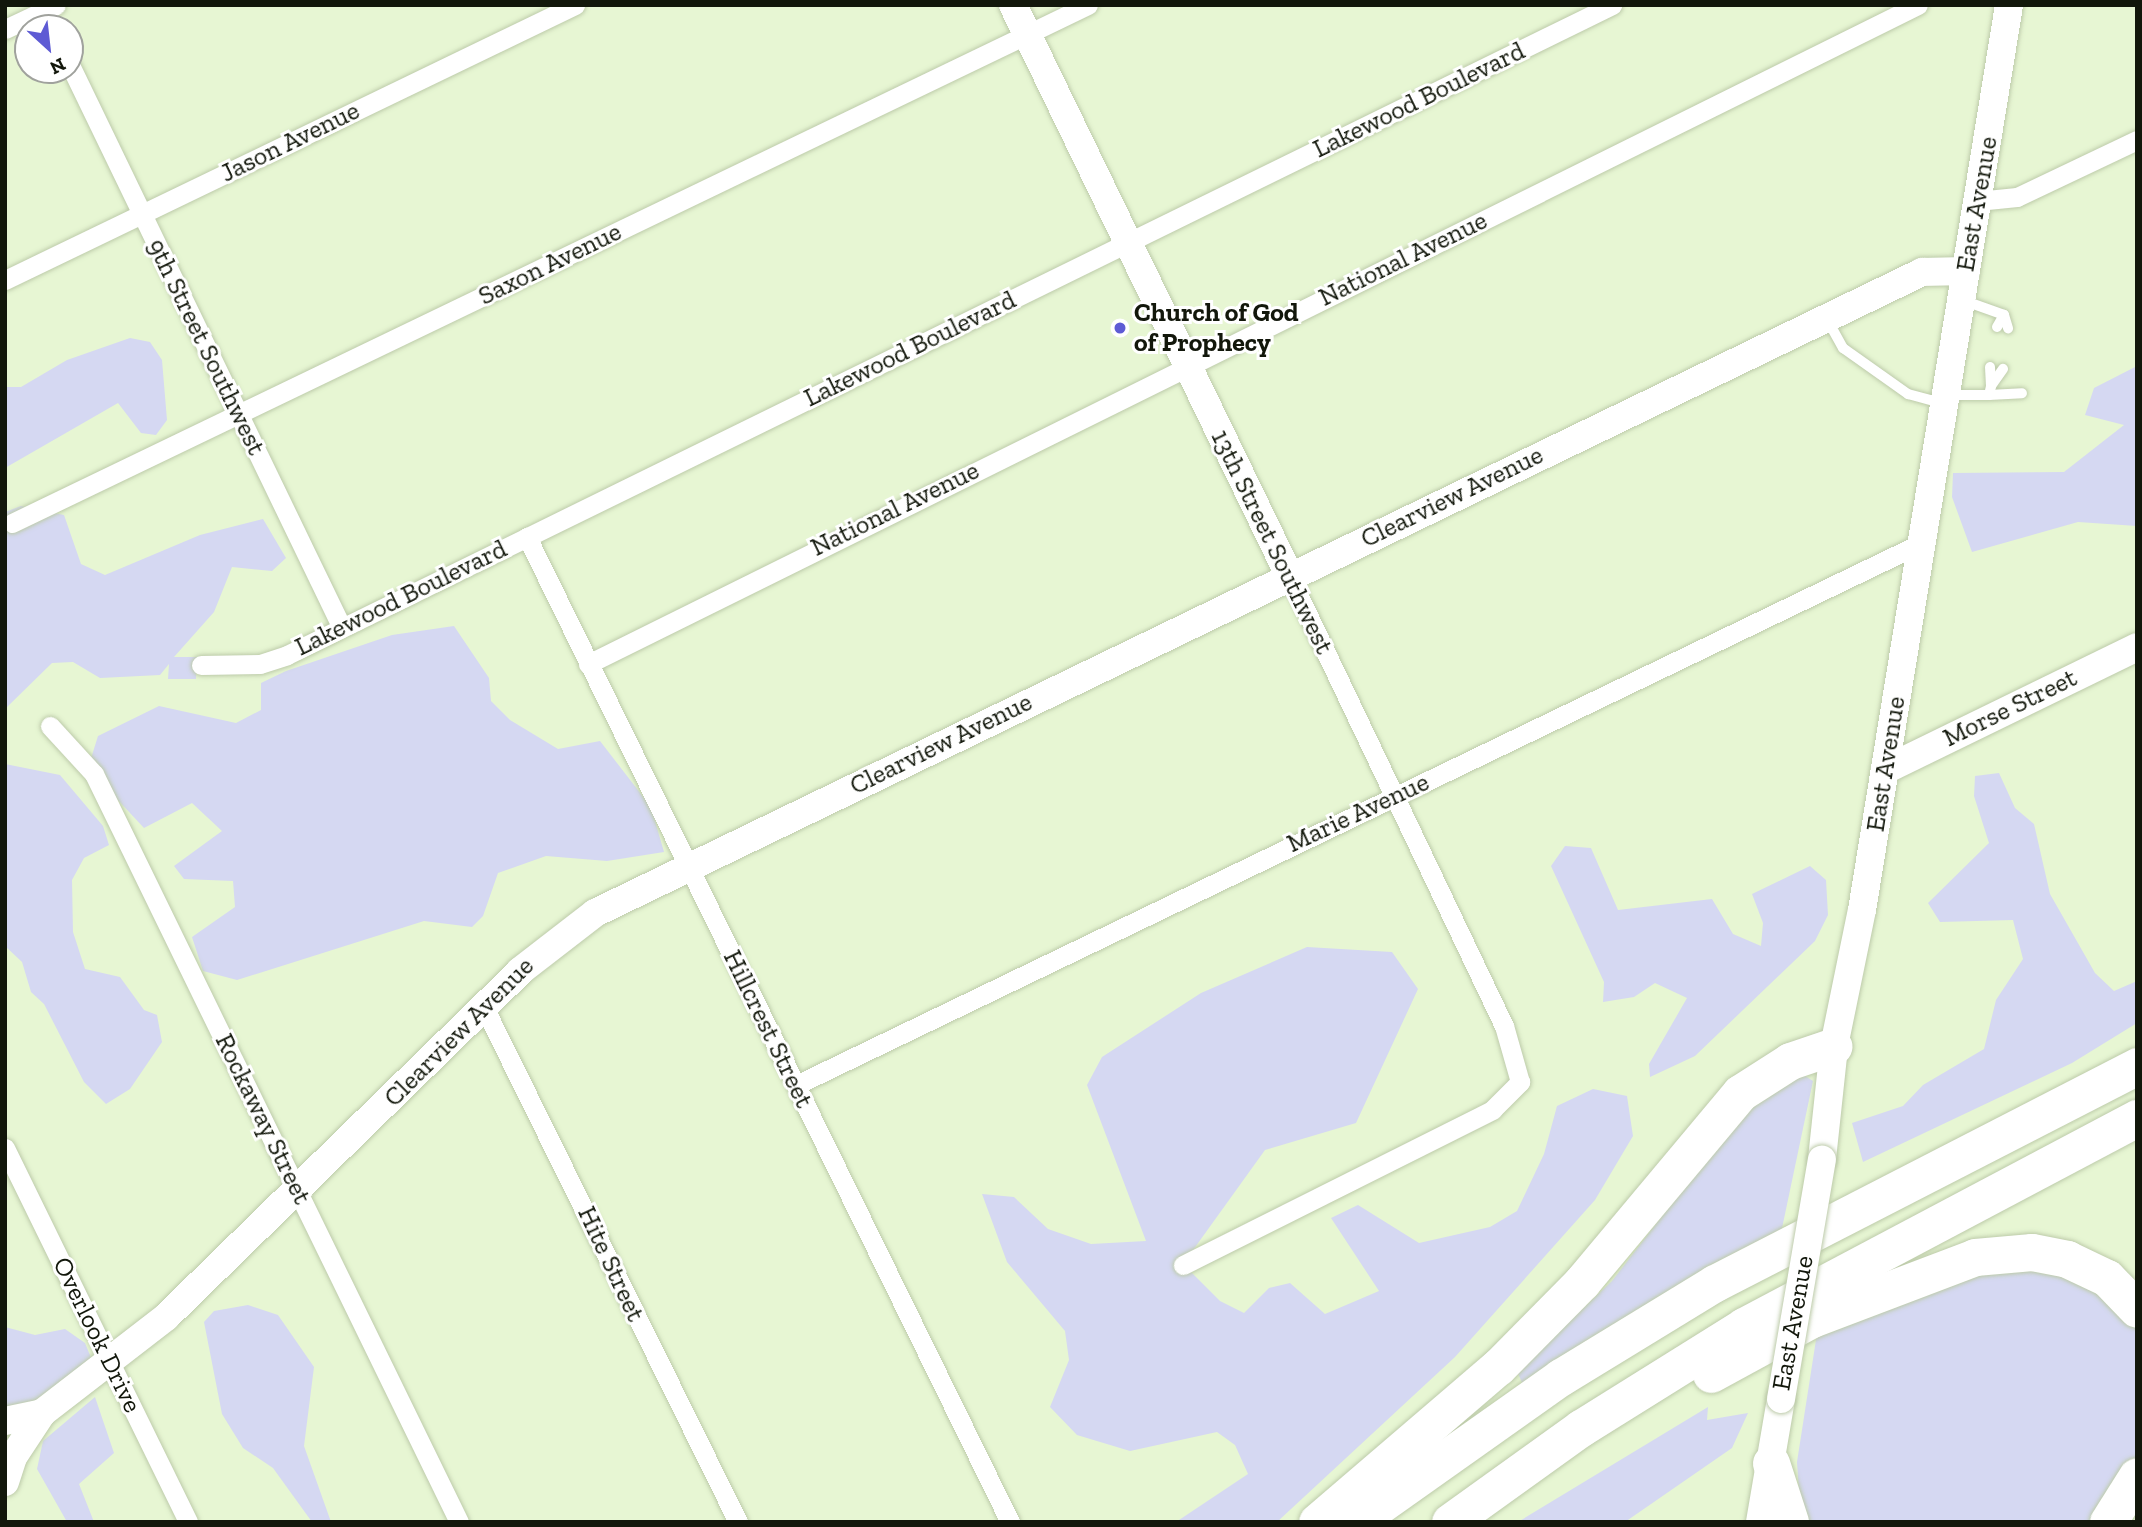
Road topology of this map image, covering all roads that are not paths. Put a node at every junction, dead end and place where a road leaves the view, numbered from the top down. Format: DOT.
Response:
graph roads {
  1 [pos="575,5"];
  2 [pos="1013,5"];
  3 [pos="1088,5"];
  4 [pos="1612,5"];
  5 [pos="1918,5"];
  6 [pos="2009,5"];
  7 [pos="48,12"];
  8 [pos="5,29"];
  9 [pos="1027,34"];
  10 [pos="79,84"];
  11 [pos="2137,140"];
  12 [pos="1977,201"];
  13 [pos="142,213"];
  14 [pos="1127,243"];
  15 [pos="1966,271"];
  16 [pos="5,280"];
  17 [pos="1961,300"];
  18 [pos="1826,317"];
  19 [pos="2002,327"];
  20 [pos="1186,365"];
  21 [pos="1990,368"];
  22 [pos="2003,369"];
  23 [pos="1990,391"];
  24 [pos="2022,393"];
  25 [pos="1945,399"];
  26 [pos="239,415"];
  27 [pos="12,523"];
  28 [pos="527,537"];
  29 [pos="1921,543"];
  30 [pos="1289,575"];
  31 [pos="342,628"];
  32 [pos="2137,647"];
  33 [pos="588,664"];
  34 [pos="201,665"];
  35 [pos="50,726"];
  36 [pos="1885,770"];
  37 [pos="1395,795"];
  38 [pos="688,866"];
  39 [pos="484,1007"];
  40 [pos="1834,1046"];
  41 [pos="2137,1066"];
  42 [pos="796,1085"];
  43 [pos="2137,1118"];
  44 [pos="5,1148"];
  45 [pos="299,1192"];
  46 [pos="1183,1265"];
  47 [pos="2137,1309"];
  48 [pos="110,1361"];
  49 [pos="42,1413"];
  50 [pos="5,1421"];
  51 [pos="1771,1463"];
  52 [pos="2137,1476"];
  53 [pos="5,1482"];
  54 [pos="1459,1515"];
  55 [pos="1766,1521"];
  56 [pos="188,1522"];
  57 [pos="459,1522"];
  58 [pos="738,1522"];
  59 [pos="1010,1522"];
  60 [pos="1317,1522"];
  61 [pos="1356,1522"];
  62 [pos="2108,1522"];
  1 -- 13 [label="street, Jason Avenue"];
  2 -- 9 [label="street, 13th Street Southwest"];
  3 -- 9 [label="street, Saxon Avenue"];
  4 -- 14 [label="street, Lakewood Boulevard"];
  5 -- 20 [label="street, National Avenue"];
  6 -- 12 [label="street, East Avenue"];
  7 -- 8 [label="street"];
  9 -- 14 [label="street, 13th Street Southwest"];
  9 -- 26 [label="street, Saxon Avenue"];
  10 -- 13 [label="street, 9th Street Southwest"];
  11 -- 12 [label="street"];
  12 -- 15 [label="street, East Avenue"];
  13 -- 16 [label="street, Jason Avenue"];
  13 -- 26 [label="street, 9th Street Southwest"];
  14 -- 20 [label="street, 13th Street Southwest"];
  14 -- 28 [label="street, Lakewood Boulevard"];
  15 -- 17 [label="street, East Avenue"];
  15 -- 18 [label="street, Clearview Avenue"];
  17 -- 19 [label="lane"];
  17 -- 25 [label="street, East Avenue"];
  18 -- 25 [label="lane"];
  18 -- 30 [label="street, Clearview Avenue"];
  20 -- 30 [label="street, 13th Street Southwest"];
  20 -- 33 [label="street, National Avenue"];
  21 -- 23 [label="lane"];
  22 -- 23 [label="lane"];
  23 -- 24 [label="lane"];
  23 -- 25 [label="lane"];
  25 -- 29 [label="street, East Avenue"];
  26 -- 27 [label="street, Saxon Avenue"];
  26 -- 31 [label="street, 9th Street Southwest"];
  28 -- 31 [label="street, Lakewood Boulevard"];
  28 -- 33 [label="street, Hillcrest Street"];
  29 -- 36 [label="street, East Avenue"];
  29 -- 37 [label="street, Marie Avenue"];
  30 -- 37 [label="street, 13th Street Southwest"];
  30 -- 38 [label="street, Clearview Avenue"];
  31 -- 34 [label="street, Lakewood Boulevard"];
  32 -- 36 [label="street, Morse Street"];
  33 -- 38 [label="street, Hillcrest Street"];
  35 -- 45 [label="street, Rockaway Street"];
  36 -- 40 [label="street, East Avenue"];
  37 -- 42 [label="street, Marie Avenue"];
  37 -- 46 [label="street, 13th Street Southwest"];
  38 -- 39 [label="street, Clearview Avenue"];
  38 -- 42 [label="street, Hillcrest Street"];
  39 -- 45 [label="street, Clearview Avenue"];
  39 -- 58 [label="street, Hite Street"];
  40 -- 51 [label="street, East Avenue, bridge"];
  40 -- 60 [label="highway"];
  41 -- 61 [label="highway"];
  42 -- 59 [label="street, Hillcrest Street"];
  43 -- 54 [label="highway"];
  44 -- 48 [label="street, Overlook Drive"];
  45 -- 48 [label="street, Clearview Avenue"];
  45 -- 57 [label="street, Rockaway Street"];
  47 -- 54 [label="highway"];
  48 -- 49 [label="street, Clearview Avenue"];
  48 -- 56 [label="street, Overlook Drive"];
  49 -- 50 [label="street, Clearview Avenue"];
  49 -- 53 [label="street, Clearview Avenue"];
  51 -- 55 [label="highway"];
  52 -- 62 [label="highway"];
}
